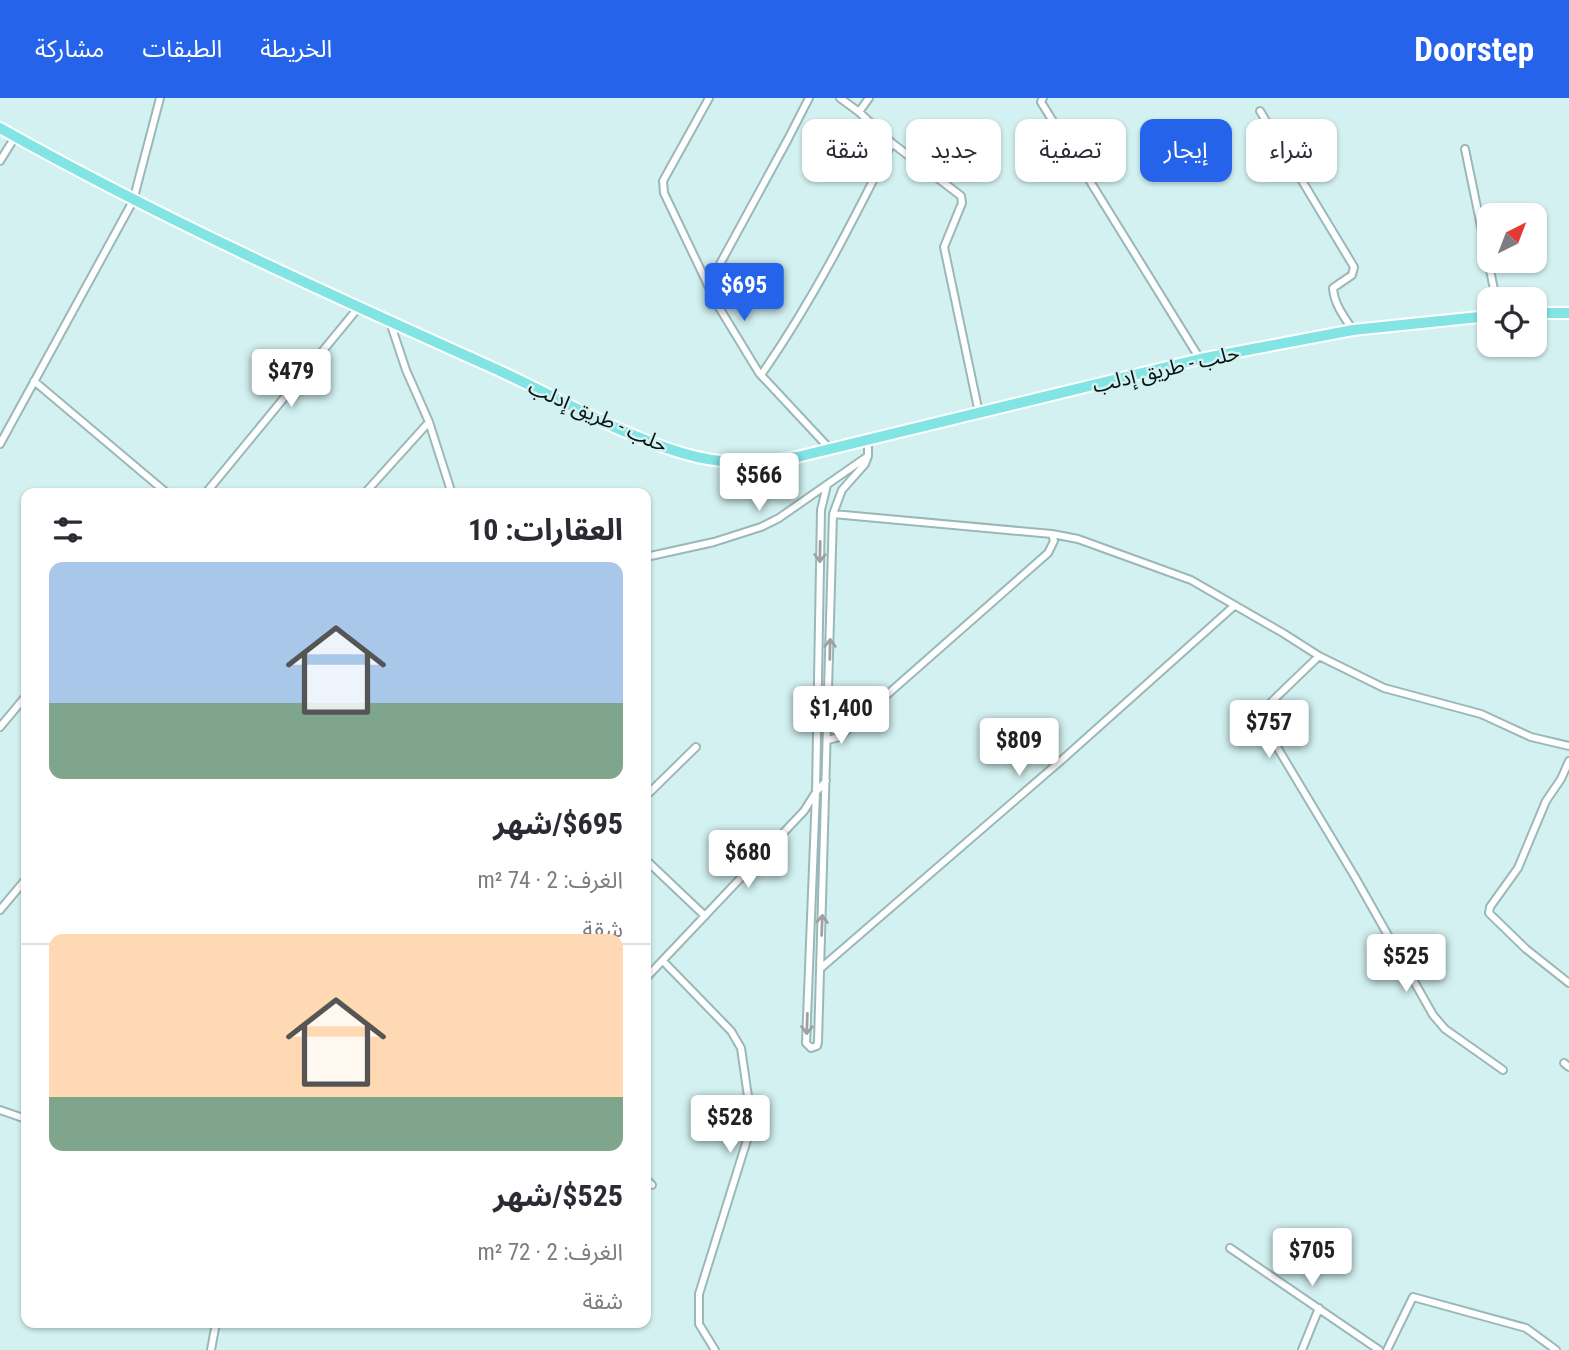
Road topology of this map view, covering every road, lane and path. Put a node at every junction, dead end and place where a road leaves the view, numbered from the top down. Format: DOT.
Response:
graph roads {
  1 [pos="160,98"];
  2 [pos="709,98"];
  3 [pos="808,98"];
  4 [pos="840,98"];
  5 [pos="869,98"];
  6 [pos="1043,98"];
  7 [pos="1260,111"];
  8 [pos="859,112"];
  9 [pos="866,119"];
  10 [pos="0,128"];
  11 [pos="15,136"];
  12 [pos="892,143"];
  13 [pos="1465,149"];
  14 [pos="0,161"];
  15 [pos="872,182"];
  16 [pos="133,201"];
  17 [pos="708,286"];
  18 [pos="1494,287"];
  19 [pos="358,308"];
  20 [pos="1547,313"];
  21 [pos="1569,313"];
  22 [pos="1477,317"];
  23 [pos="390,322"];
  24 [pos="1353,331"];
  25 [pos="1200,359"];
  26 [pos="761,375"];
  27 [pos="34,381"];
  28 [pos="979,413"];
  29 [pos="429,422"];
  30 [pos="867,441"];
  31 [pos="0,444"];
  32 [pos="831,450"];
  33 [pos="868,456"];
  34 [pos="827,485"];
  35 [pos="161,488"];
  36 [pos="210,488"];
  37 [pos="369,488"];
  38 [pos="450,488"];
  39 [pos="833,514"];
  40 [pos="1052,534"];
  41 [pos="651,556"];
  42 [pos="1234,606"];
  43 [pos="1319,656"];
  44 [pos="21,702"];
  45 [pos="0,727"];
  46 [pos="828,740"];
  47 [pos="1569,746"];
  48 [pos="696,747"];
  49 [pos="1569,761"];
  50 [pos="827,780"];
  51 [pos="651,791"];
  52 [pos="816,792"];
  53 [pos="651,865"];
  54 [pos="21,885"];
  55 [pos="0,910"];
  56 [pos="705,916"];
  57 [pos="663,961"];
  58 [pos="821,968"];
  59 [pos="651,972"];
  60 [pos="1569,983"];
  61 [pos="1503,1070"];
  62 [pos="0,1110"];
  63 [pos="21,1117"];
  64 [pos="1230,1248"];
  65 [pos="1319,1308"];
  66 [pos="215,1328"];
  67 [pos="714,1349"];
  68 [pos="211,1350"];
  69 [pos="1302,1350"];
  70 [pos="1379,1350"];
  71 [pos="1387,1350"];
  72 [pos="1556,1350"];
  1 -- 16 [label="street"];
  2 -- 17 [label="street"];
  3 -- 17 [label="street"];
  4 -- 8 [label="street"];
  5 -- 8 [label="street"];
  6 -- 25 [label="street"];
  7 -- 24 [label="street"];
  8 -- 9 [label="street"];
  10 -- 11 [label="highway, حلب - طريق إدلب"];
  11 -- 14 [label="street"];
  11 -- 16 [label="highway, حلب - طريق إدلب"];
  12 -- 28 [label="street"];
  13 -- 18 [label="street"];
  15 -- 26 [label="street"];
  16 -- 19 [label="highway, حلب - طريق إدلب"];
  16 -- 27 [label="street"];
  17 -- 26 [label="street"];
  19 -- 23 [label="highway, حلب - طريق إدلب"];
  19 -- 36 [label="street"];
  20 -- 21 [label="highway"];
  22 -- 24 [label="highway, حلب - طريق إدلب"];
  23 -- 29 [label="street"];
  23 -- 32 [label="highway, حلب - طريق إدلب"];
  24 -- 25 [label="highway, حلب - طريق إدلب"];
  25 -- 28 [label="highway, حلب - طريق إدلب"];
  26 -- 32 [label="street"];
  27 -- 31 [label="street"];
  27 -- 35 [label="street"];
  28 -- 30 [label="highway, حلب - طريق إدلب"];
  29 -- 37 [label="street"];
  29 -- 38 [label="street"];
  30 -- 32 [label="highway, حلب - طريق إدلب"];
  30 -- 33 [label="street"];
  33 -- 34 [label="street"];
  33 -- 39 [label="street"];
  34 -- 41 [label="street"];
  34 -- 52 [label="street, one-way"];
  39 -- 40 [label="street"];
  46 -- 39 [label="street, one-way"];
  40 -- 42 [label="street"];
  40 -- 46 [label="street"];
  42 -- 43 [label="street"];
  42 -- 58 [label="street"];
  43 -- 47 [label="street"];
  43 -- 61 [label="street"];
  44 -- 45 [label="street"];
  46 -- 50 [label="street"];
  48 -- 51 [label="street"];
  49 -- 60 [label="street"];
  50 -- 52 [label="street"];
  58 -- 50 [label="street, one-way"];
  52 -- 56 [label="street"];
  52 -- 58 [label="street, one-way"];
  53 -- 56 [label="street"];
  54 -- 55 [label="street"];
  56 -- 57 [label="street"];
  57 -- 59 [label="street"];
  57 -- 67 [label="street"];
  62 -- 63 [label="street"];
  64 -- 65 [label="street"];
  65 -- 69 [label="street"];
  65 -- 70 [label="street"];
  66 -- 68 [label="street"];
  71 -- 72 [label="street"];
}
